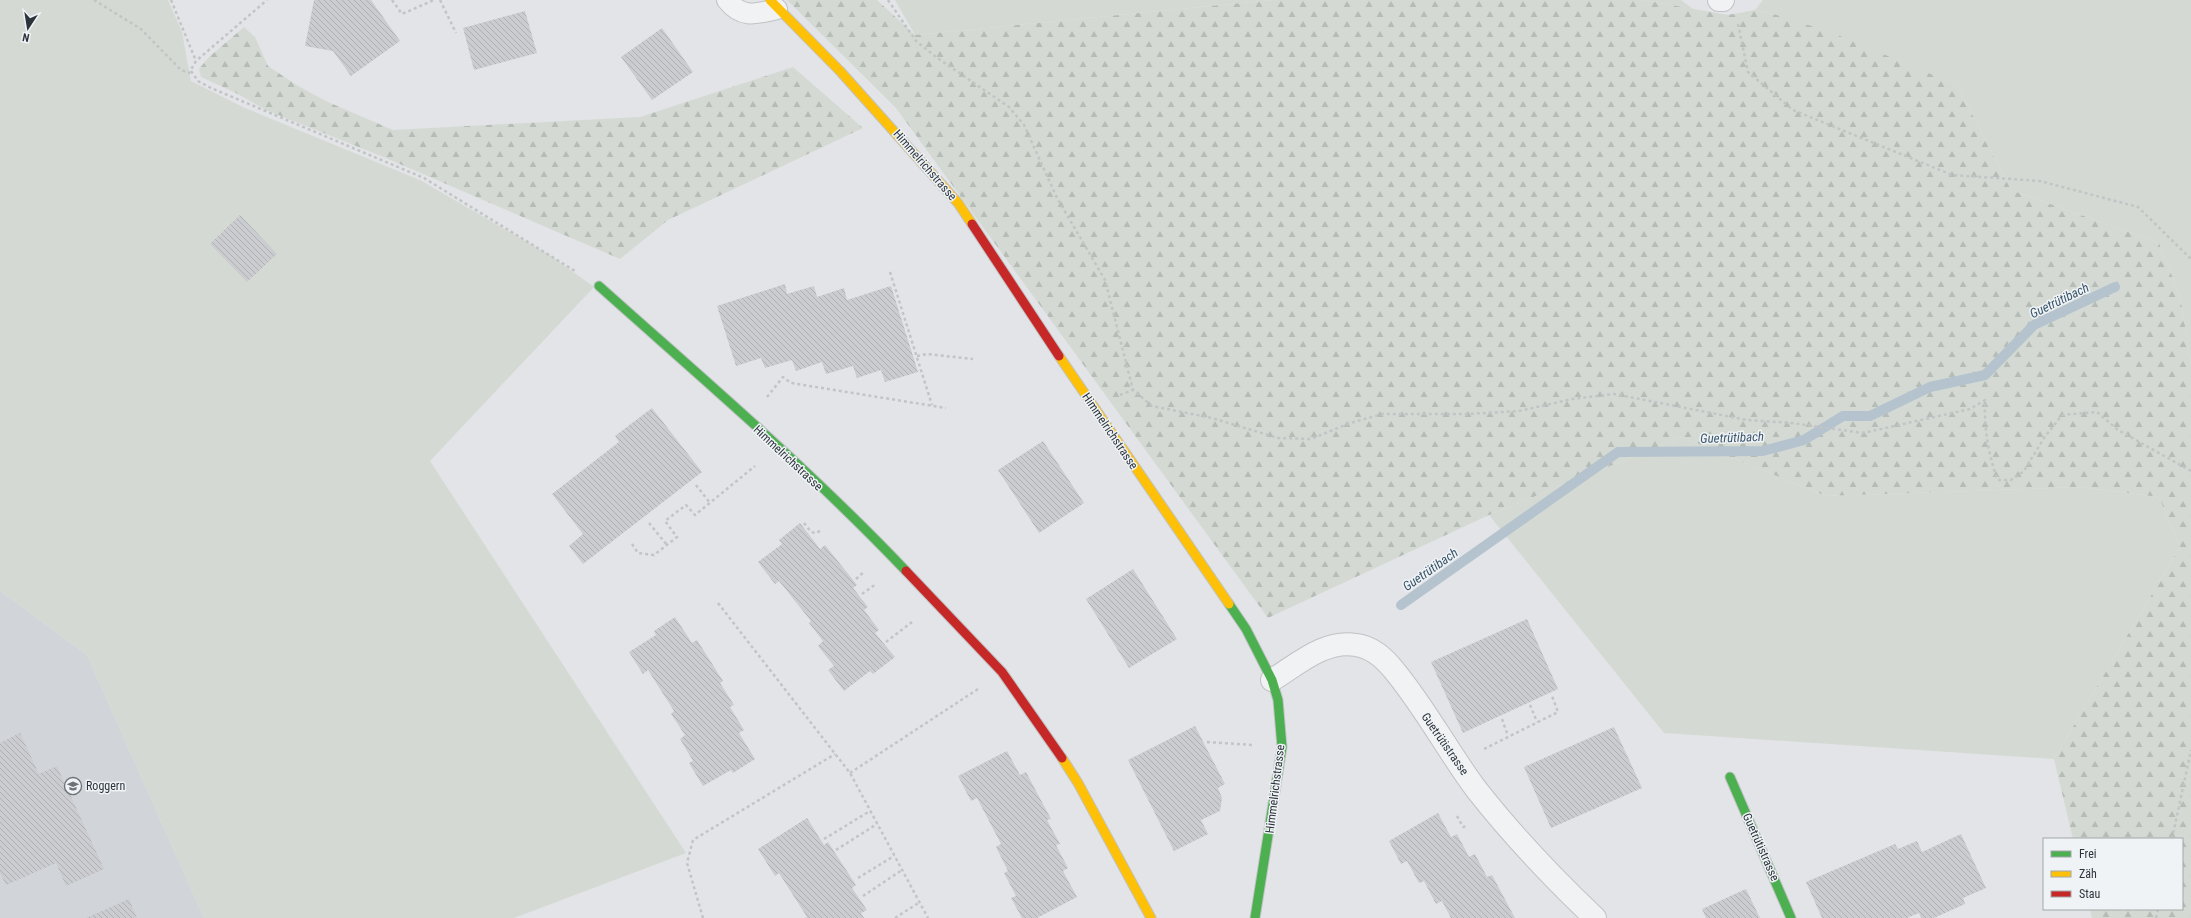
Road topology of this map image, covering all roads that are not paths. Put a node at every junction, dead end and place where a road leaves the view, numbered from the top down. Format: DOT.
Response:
graph roads {
  1 [pos="727,0"];
  2 [pos="1719,0"];
  3 [pos="1722,0"];
  4 [pos="773,5"];
  5 [pos="599,286"];
  6 [pos="1272,680"];
  7 [pos="1730,777"];
  8 [pos="1152,918"];
  9 [pos="1255,918"];
  10 [pos="1595,918"];
  11 [pos="1791,918"];
  1 -- 4 [label="lane, Himmelrichstrasse"];
  2 -- 3 [label="street"];
  4 -- 6 [label="street, Himmelrichstrasse"];
  5 -- 8 [label="street, Himmelrichstrasse"];
  6 -- 9 [label="street, Himmelrichstrasse"];
  6 -- 10 [label="street, Guetrütistrasse"];
  7 -- 11 [label="street, Guetrütistrasse"];
}
